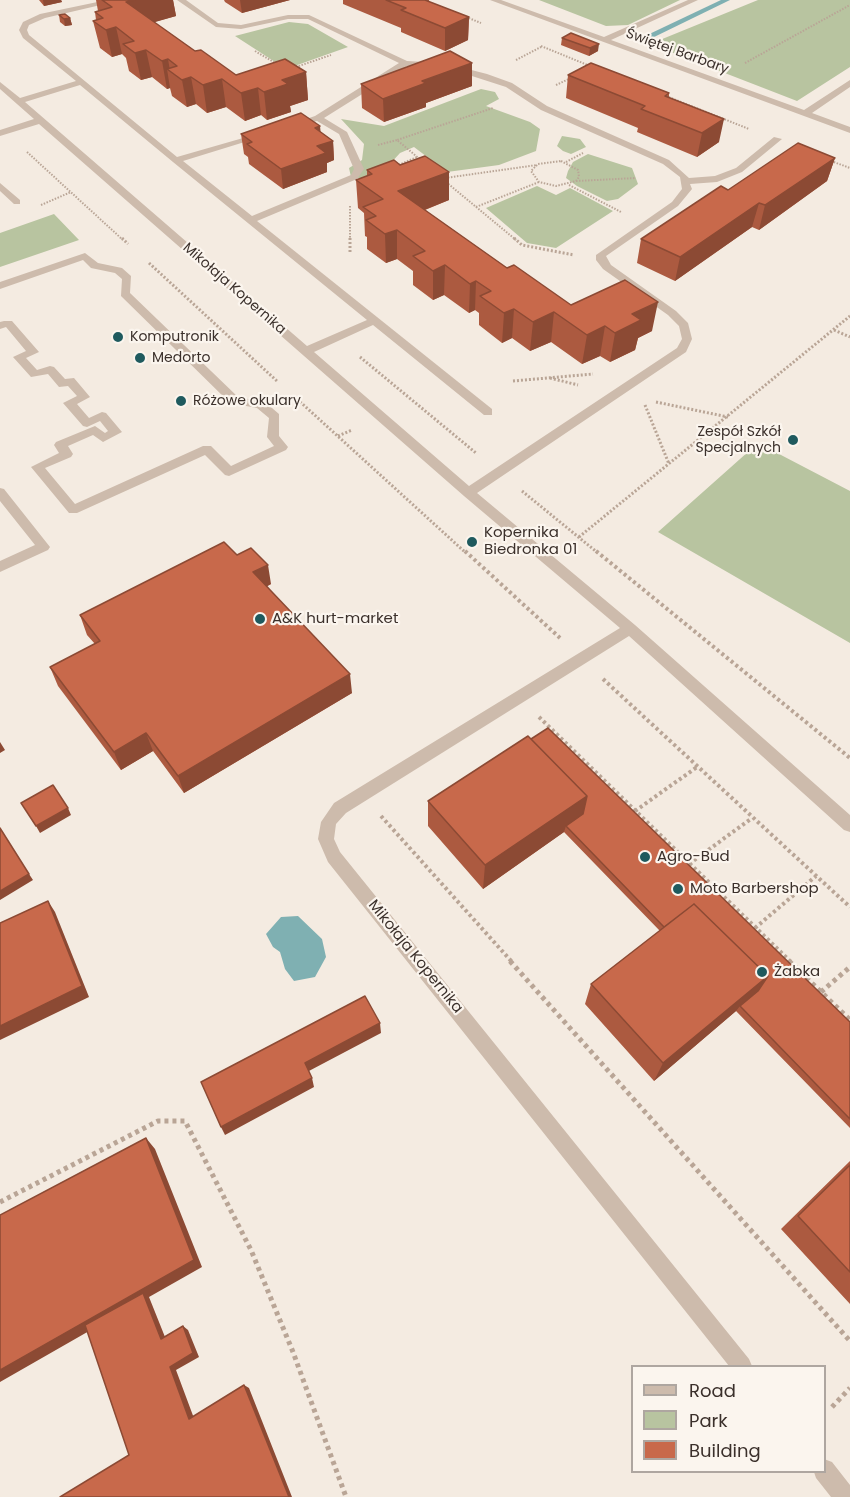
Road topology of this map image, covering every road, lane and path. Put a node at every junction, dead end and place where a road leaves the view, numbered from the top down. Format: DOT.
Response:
graph roads {
  1 [pos="118,0"];
  2 [pos="181,0"];
  3 [pos="494,0"];
  4 [pos="694,0"];
  5 [pos="850,5"];
  6 [pos="466,17"];
  7 [pos="216,25"];
  8 [pos="488,26"];
  9 [pos="606,40"];
  10 [pos="531,43"];
  11 [pos="363,44"];
  12 [pos="405,63"];
  13 [pos="278,65"];
  14 [pos="286,71"];
  15 [pos="582,72"];
  16 [pos="571,78"];
  17 [pos="715,80"];
  18 [pos="82,82"];
  19 [pos="850,83"];
  20 [pos="0,85"];
  21 [pos="664,95"];
  22 [pos="528,97"];
  23 [pos="20,101"];
  24 [pos="806,113"];
  25 [pos="318,118"];
  26 [pos="41,120"];
  27 [pos="284,127"];
  28 [pos="272,130"];
  29 [pos="850,130"];
  30 [pos="0,133"];
  31 [pos="777,139"];
  32 [pos="23,147"];
  33 [pos="417,157"];
  34 [pos="176,160"];
  35 [pos="829,160"];
  36 [pos="425,164"];
  37 [pos="537,165"];
  38 [pos="395,166"];
  39 [pos="850,168"];
  40 [pos="685,178"];
  41 [pos="576,181"];
  42 [pos="539,182"];
  43 [pos="568,184"];
  44 [pos="0,186"];
  45 [pos="350,200"];
  46 [pos="17,202"];
  47 [pos="476,207"];
  48 [pos="251,220"];
  49 [pos="645,224"];
  50 [pos="135,251"];
  51 [pos="350,254"];
  52 [pos="142,257"];
  53 [pos="604,264"];
  54 [pos="0,286"];
  55 [pos="850,316"];
  56 [pos="375,320"];
  57 [pos="0,326"];
  58 [pos="834,330"];
  59 [pos="850,338"];
  60 [pos="306,351"];
  61 [pos="357,355"];
  62 [pos="596,374"];
  63 [pos="513,381"];
  64 [pos="280,383"];
  65 [pos="297,399"];
  66 [pos="643,399"];
  67 [pos="488,412"];
  68 [pos="482,458"];
  69 [pos="669,464"];
  70 [pos="0,492"];
  71 [pos="468,492"];
  72 [pos="531,498"];
  73 [pos="579,537"];
  74 [pos="0,567"];
  75 [pos="630,629"];
  76 [pos="561,639"];
  77 [pos="596,672"];
  78 [pos="544,707"];
  79 [pos="850,758"];
  80 [pos="697,767"];
  81 [pos="389,808"];
  82 [pos="635,811"];
  83 [pos="752,818"];
  84 [pos="850,825"];
  85 [pos="689,864"];
  86 [pos="816,876"];
  87 [pos="850,907"];
  88 [pos="755,928"];
  89 [pos="850,967"];
  90 [pos="821,992"];
  91 [pos="850,1020"];
  92 [pos="0,1202"];
  93 [pos="850,1341"];
  94 [pos="741,1365"];
  95 [pos="850,1388"];
  96 [pos="832,1407"];
  97 [pos="826,1471"];
  98 [pos="346,1497"];
  99 [pos="845,1497"];
  1 -- 18 [label="street"];
  2 -- 7 [label="street"];
  3 -- 9 [label="street, Świętej Barbary"];
  4 -- 9 [label="street"];
  5 -- 17 [label="path"];
  6 -- 8 [label="path"];
  7 -- 11 [label="street"];
  7 -- 13 [label="path"];
  9 -- 17 [label="street, Świętej Barbary"];
  10 -- 15 [label="path"];
  11 -- 12 [label="street"];
  11 -- 14 [label="path"];
  12 -- 22 [label="street"];
  12 -- 25 [label="street"];
  16 -- 22 [label="path"];
  17 -- 24 [label="street, Świętej Barbary"];
  18 -- 23 [label="street"];
  18 -- 34 [label="street"];
  19 -- 24 [label="street"];
  20 -- 23 [label="street, Mikołaja Kopernika"];
  21 -- 31 [label="path"];
  22 -- 33 [label="path"];
  22 -- 40 [label="street"];
  23 -- 26 [label="street, Mikołaja Kopernika"];
  24 -- 29 [label="street, Świętej Barbary"];
  25 -- 27 [label="street"];
  25 -- 48 [label="street"];
  26 -- 30 [label="street"];
  26 -- 60 [label="street, Mikołaja Kopernika"];
  28 -- 34 [label="street"];
  31 -- 40 [label="street"];
  32 -- 50 [label="path"];
  33 -- 36 [label="path"];
  33 -- 38 [label="path"];
  34 -- 48 [label="street"];
  35 -- 39 [label="path"];
  37 -- 41 [label="path"];
  37 -- 42 [label="path"];
  37 -- 47 [label="path"];
  40 -- 41 [label="path"];
  40 -- 49 [label="street"];
  41 -- 43 [label="path"];
  42 -- 43 [label="path"];
  42 -- 47 [label="path"];
  43 -- 49 [label="path"];
  44 -- 46 [label="street"];
  45 -- 51 [label="path"];
  47 -- 53 [label="path"];
  48 -- 56 [label="street"];
  49 -- 53 [label="street"];
  52 -- 64 [label="path"];
  53 -- 71 [label="street"];
  54 -- 57 [label="street"];
  55 -- 58 [label="path"];
  56 -- 60 [label="street"];
  56 -- 67 [label="street"];
  58 -- 59 [label="path"];
  58 -- 69 [label="path"];
  60 -- 71 [label="street, Mikołaja Kopernika"];
  61 -- 68 [label="path"];
  62 -- 63 [label="path"];
  65 -- 76 [label="path"];
  66 -- 69 [label="path"];
  69 -- 73 [label="path"];
  70 -- 74 [label="street"];
  71 -- 75 [label="street, Mikołaja Kopernika"];
  72 -- 73 [label="path"];
  73 -- 79 [label="path"];
  75 -- 84 [label="street, Mikołaja Kopernika"];
  75 -- 94 [label="street, Mikołaja Kopernika"];
  77 -- 80 [label="path"];
  78 -- 82 [label="path"];
  80 -- 82 [label="path"];
  80 -- 83 [label="path"];
  81 -- 93 [label="path"];
  82 -- 85 [label="path"];
  83 -- 85 [label="path"];
  83 -- 86 [label="path"];
  85 -- 88 [label="path"];
  86 -- 87 [label="path"];
  86 -- 88 [label="path"];
  88 -- 90 [label="path"];
  89 -- 90 [label="path"];
  90 -- 91 [label="path"];
  92 -- 98 [label="path"];
  95 -- 96 [label="path"];
  97 -- 99 [label="street"];
}
